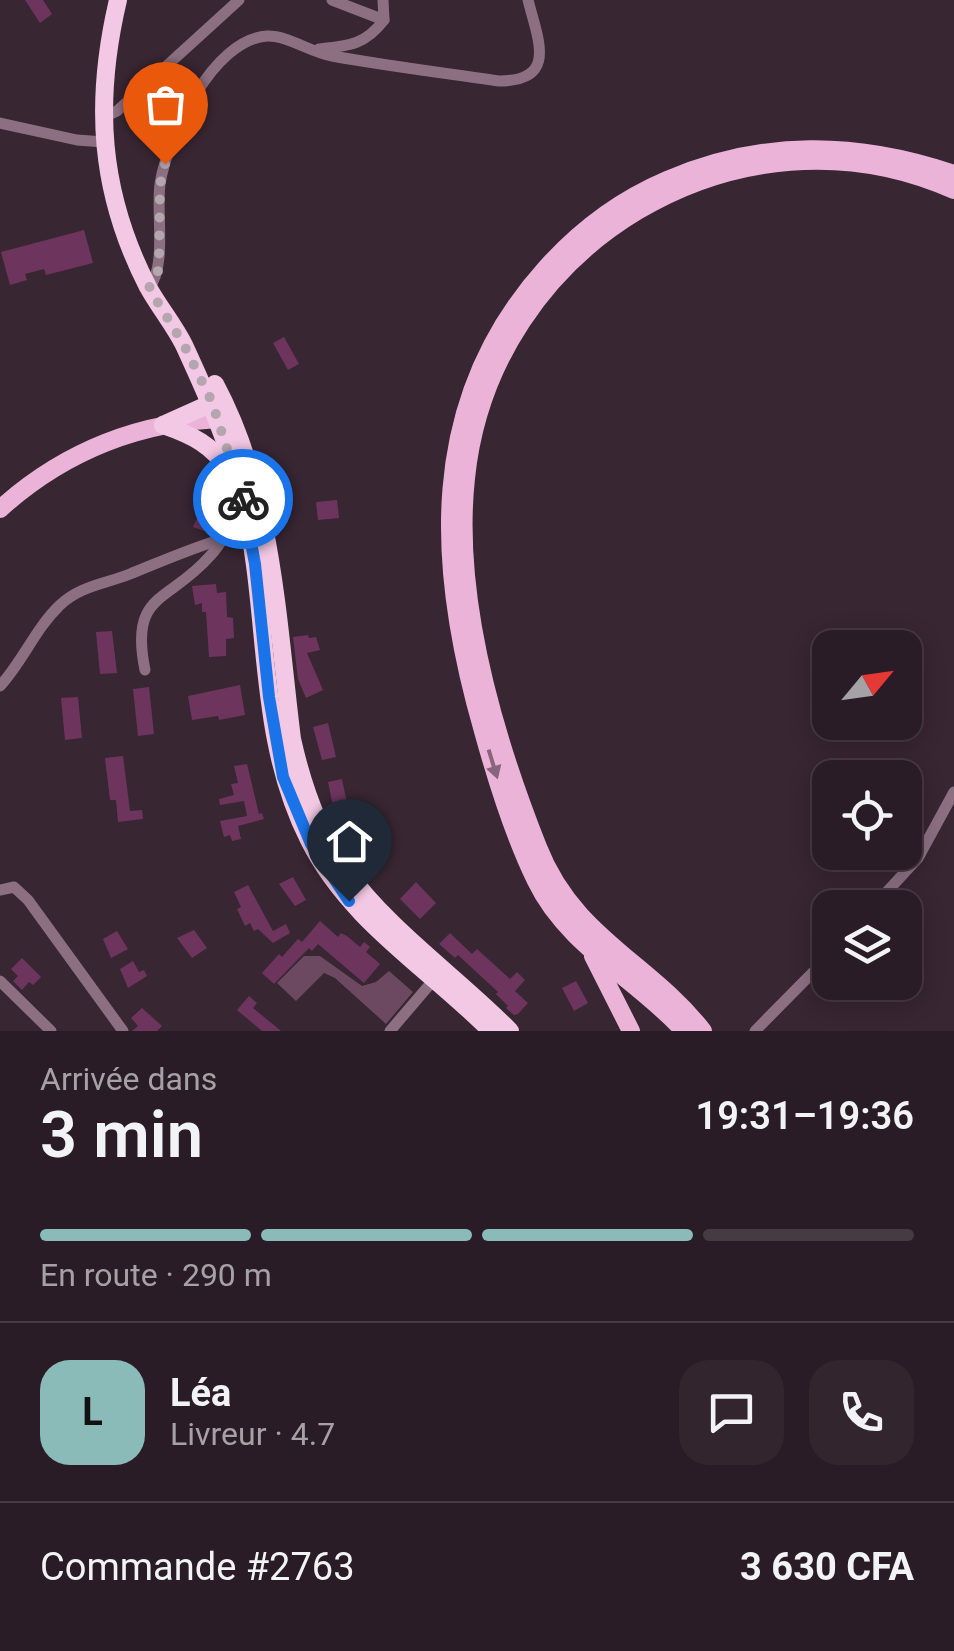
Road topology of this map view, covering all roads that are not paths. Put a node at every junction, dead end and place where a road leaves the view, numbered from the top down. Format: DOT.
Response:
graph roads {
  1 [pos="118,0"];
  2 [pos="239,0"];
  3 [pos="332,0"];
  4 [pos="383,0"];
  5 [pos="528,0"];
  6 [pos="384,20"];
  7 [pos="310,50"];
  8 [pos="102,118"];
  9 [pos="0,122"];
  10 [pos="104,142"];
  11 [pos="954,174"];
  12 [pos="954,190"];
  13 [pos="149,288"];
  14 [pos="184,345"];
  15 [pos="225,422"];
  16 [pos="163,425"];
  17 [pos="242,494"];
  18 [pos="0,509"];
  19 [pos="224,538"];
  20 [pos="264,580"];
  21 [pos="145,670"];
  22 [pos="0,686"];
  23 [pos="954,792"];
  24 [pos="0,890"];
  25 [pos="889,890"];
  26 [pos="566,925"];
  27 [pos="439,974"];
  28 [pos="812,975"];
  29 [pos="0,981"];
  30 [pos="51,1031"];
  31 [pos="123,1031"];
  32 [pos="390,1031"];
  33 [pos="491,1031"];
  34 [pos="510,1031"];
  35 [pos="631,1031"];
  36 [pos="684,1031"];
  37 [pos="703,1031"];
  38 [pos="755,1031"];
  1 -- 8 [label="highway"];
  2 -- 8 [label="street"];
  3 -- 6 [label="street"];
  4 -- 6 [label="street"];
  5 -- 7 [label="street"];
  6 -- 7 [label="street"];
  7 -- 13 [label="street"];
  8 -- 10 [label="highway"];
  9 -- 10 [label="street"];
  10 -- 13 [label="highway"];
  11 -- 26 [label="main road, one-way"];
  12 -- 37 [label="main road"];
  13 -- 14 [label="highway"];
  14 -- 15 [label="highway"];
  14 -- 15 [label="highway"];
  15 -- 16 [label="highway"];
  15 -- 16 [label="main road"];
  15 -- 17 [label="highway"];
  15 -- 20 [label="highway"];
  16 -- 17 [label="highway"];
  16 -- 18 [label="main road"];
  17 -- 19 [label="street"];
  17 -- 20 [label="highway"];
  19 -- 21 [label="street"];
  19 -- 22 [label="street"];
  20 -- 27 [label="highway"];
  23 -- 25 [label="street"];
  24 -- 31 [label="street"];
  26 -- 35 [label="main road"];
  26 -- 36 [label="main road"];
  27 -- 32 [label="street"];
  27 -- 33 [label="highway"];
  27 -- 34 [label="highway"];
  28 -- 38 [label="street"];
  29 -- 30 [label="street"];
}
